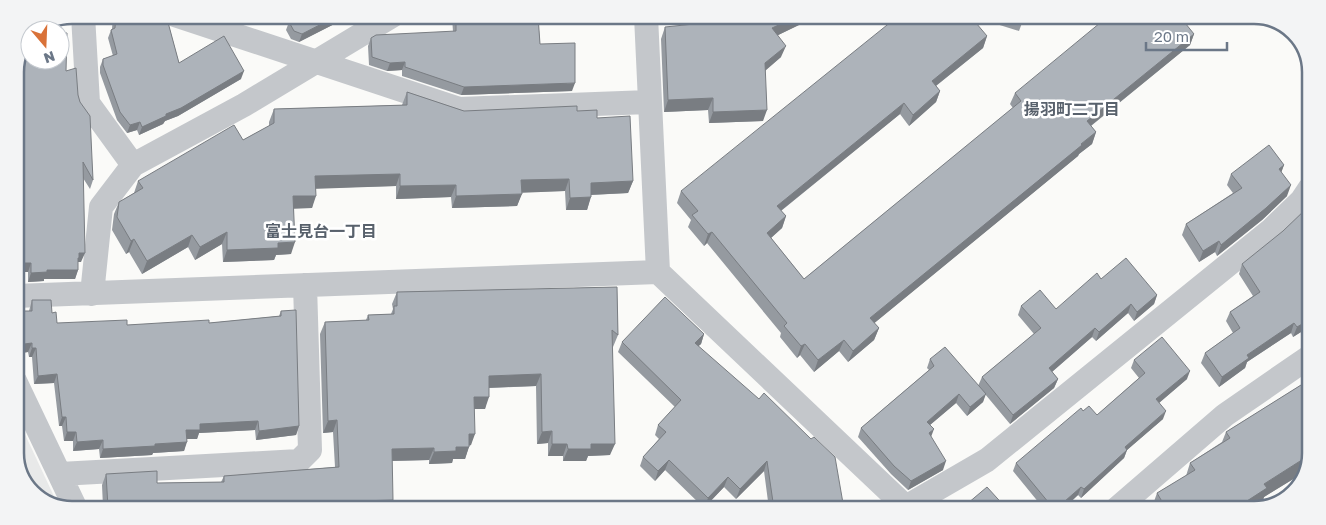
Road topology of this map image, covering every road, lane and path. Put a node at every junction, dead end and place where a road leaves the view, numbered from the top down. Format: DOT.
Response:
graph roads {
  1 [pos="84,24"];
  2 [pos="202,24"];
  3 [pos="379,24"];
  4 [pos="646,24"];
  5 [pos="315,62"];
  6 [pos="649,102"];
  7 [pos="133,165"];
  8 [pos="1302,200"];
  9 [pos="658,272"];
  10 [pos="305,286"];
  11 [pos="92,294"];
  12 [pos="24,296"];
  13 [pos="1302,362"];
  14 [pos="24,400"];
  15 [pos="60,474"];
  16 [pos="73,501"];
  17 [pos="900,501"];
  18 [pos="919,501"];
  19 [pos="1125,501"];
  1 -- 7 [label="street"];
  2 -- 5 [label="street"];
  3 -- 5 [label="street"];
  4 -- 6 [label="street"];
  5 -- 6 [label="street"];
  5 -- 7 [label="street"];
  6 -- 9 [label="street"];
  7 -- 11 [label="street"];
  8 -- 18 [label="street"];
  9 -- 10 [label="street"];
  9 -- 17 [label="street"];
  10 -- 11 [label="street"];
  10 -- 15 [label="street"];
  11 -- 12 [label="street"];
  13 -- 19 [label="street"];
  14 -- 15 [label="street"];
  15 -- 16 [label="street"];
}
